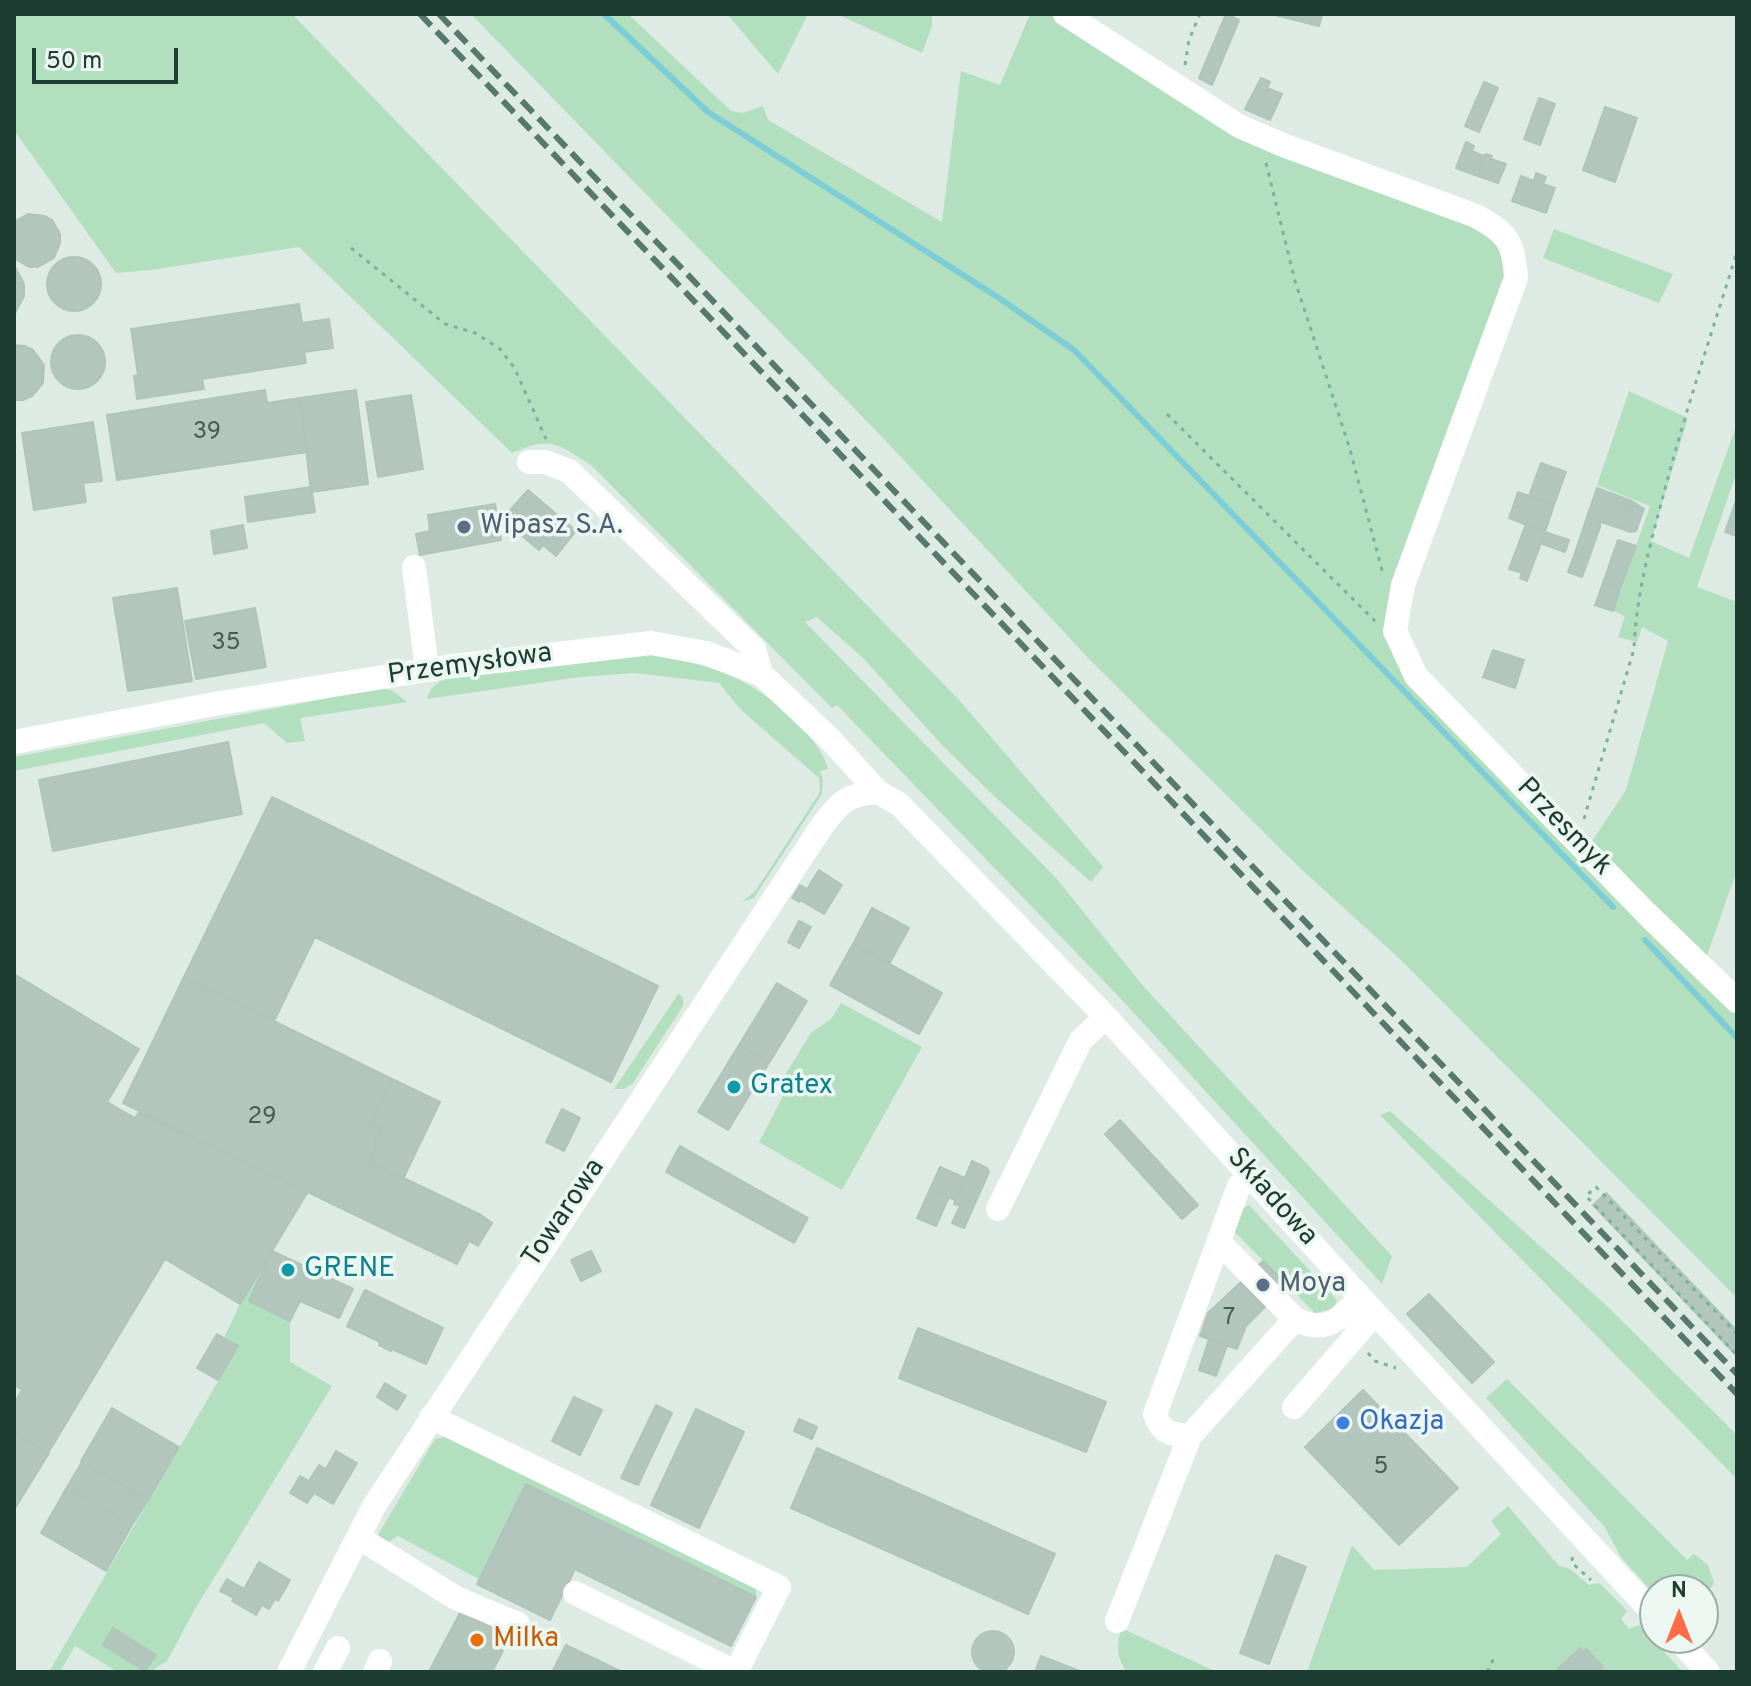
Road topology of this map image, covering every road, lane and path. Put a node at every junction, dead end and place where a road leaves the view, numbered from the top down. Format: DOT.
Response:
graph roads {
  1 [pos="1065,14"];
  2 [pos="1200,14"];
  3 [pos="1193,96"];
  4 [pos="1260,135"];
  5 [pos="351,248"];
  6 [pos="1737,252"];
  7 [pos="1167,414"];
  8 [pos="546,441"];
  9 [pos="529,462"];
  10 [pos="414,567"];
  11 [pos="1385,580"];
  12 [pos="1400,646"];
  13 [pos="427,670"];
  14 [pos="761,674"];
  15 [pos="14,742"];
  16 [pos="878,792"];
  17 [pos="1577,842"];
  18 [pos="1737,1001"];
  19 [pos="1106,1017"];
  20 [pos="1250,1175"];
  21 [pos="998,1209"];
  22 [pos="1220,1243"];
  23 [pos="1368,1305"];
  24 [pos="1295,1319"];
  25 [pos="1737,1334"];
  26 [pos="1737,1355"];
  27 [pos="1294,1407"];
  28 [pos="431,1417"];
  29 [pos="1190,1436"];
  30 [pos="358,1537"];
  31 [pos="575,1593"];
  32 [pos="1639,1598"];
  33 [pos="1117,1621"];
  34 [pos="518,1624"];
  35 [pos="338,1648"];
  36 [pos="1496,1654"];
  37 [pos="1692,1654"];
  38 [pos="289,1672"];
  39 [pos="325,1672"];
  40 [pos="735,1672"];
  41 [pos="1487,1672"];
  42 [pos="1708,1672"];
  1 -- 3 [label="street"];
  2 -- 3 [label="path"];
  3 -- 4 [label="street"];
  4 -- 11 [label="path"];
  4 -- 12 [label="street"];
  5 -- 8 [label="path"];
  6 -- 17 [label="path"];
  7 -- 12 [label="path"];
  9 -- 14 [label="street"];
  10 -- 13 [label="street"];
  12 -- 17 [label="street, Przesmyk"];
  13 -- 14 [label="street, Przemysłowa"];
  13 -- 15 [label="street, Przemysłowa"];
  14 -- 16 [label="street, Przemysłowa"];
  16 -- 19 [label="street, Składowa"];
  16 -- 28 [label="street, Towarowa"];
  17 -- 18 [label="street, Przesmyk"];
  19 -- 20 [label="street, Składowa"];
  19 -- 21 [label="street"];
  20 -- 22 [label="street"];
  20 -- 23 [label="street, Składowa"];
  22 -- 24 [label="street"];
  22 -- 29 [label="street"];
  23 -- 24 [label="street"];
  23 -- 27 [label="street"];
  23 -- 32 [label="street, Składowa"];
  24 -- 29 [label="street"];
  25 -- 26 [label="path"];
  28 -- 30 [label="street, Towarowa"];
  28 -- 40 [label="street"];
  29 -- 33 [label="street"];
  30 -- 34 [label="street"];
  30 -- 38 [label="street, Towarowa"];
  31 -- 40 [label="street"];
  35 -- 39 [label="street"];
  36 -- 41 [label="path"];
  37 -- 42 [label="street"];
}
